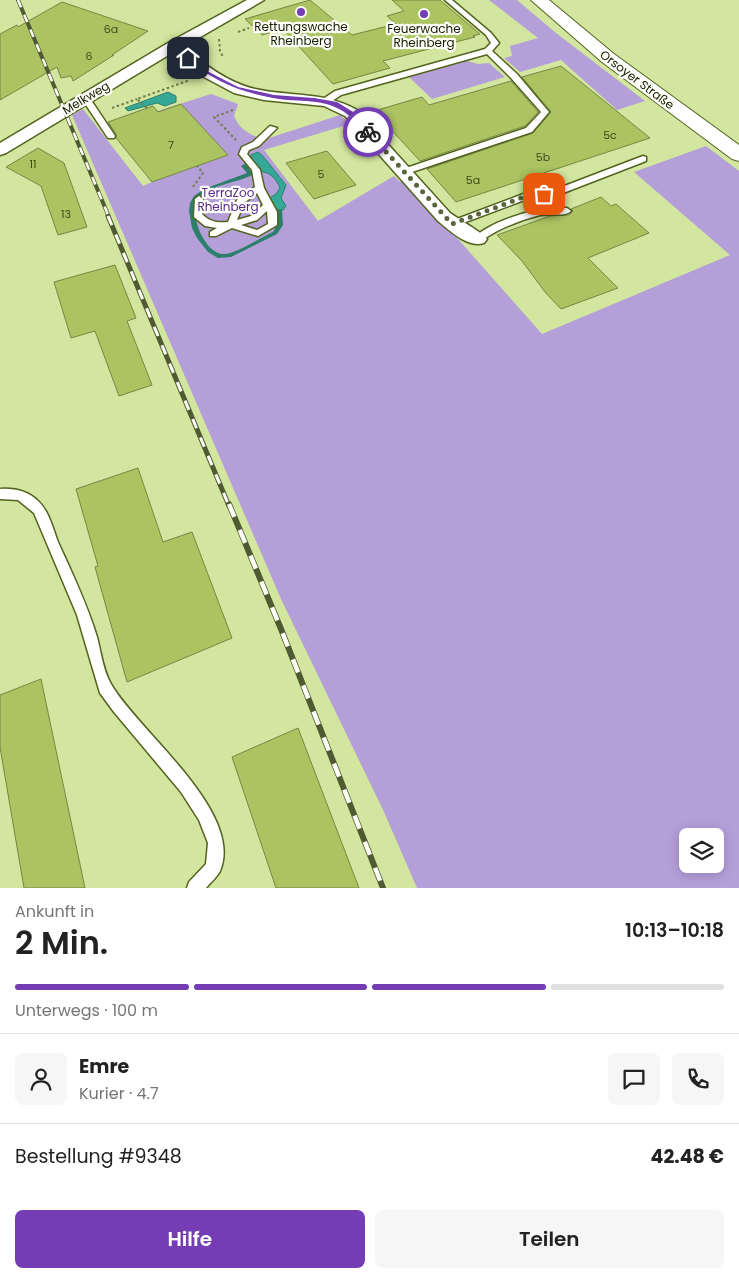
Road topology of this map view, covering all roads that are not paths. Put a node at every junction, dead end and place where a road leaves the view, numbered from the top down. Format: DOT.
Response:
graph roads {
  1 [pos="257,0"];
  2 [pos="463,0"];
  3 [pos="539,0"];
  4 [pos="450,1"];
  5 [pos="172,46"];
  6 [pos="488,51"];
  7 [pos="86,99"];
  8 [pos="326,101"];
  9 [pos="273,128"];
  10 [pos="111,136"];
  11 [pos="0,150"];
  12 [pos="739,155"];
  13 [pos="643,159"];
  14 [pos="403,172"];
  15 [pos="260,187"];
  16 [pos="199,199"];
  17 [pos="268,206"];
  18 [pos="567,211"];
  19 [pos="452,224"];
  20 [pos="231,225"];
  21 [pos="213,234"];
  22 [pos="478,239"];
  23 [pos="0,494"];
  24 [pos="195,888"];
  1 -- 5 [label="street, Melkweg"];
  2 -- 4 [label="lane"];
  3 -- 12 [label="main road, Orsoyer Straße"];
  4 -- 6 [label="lane"];
  5 -- 7 [label="street, Melkweg"];
  5 -- 8 [label="street"];
  6 -- 8 [label="lane"];
  6 -- 14 [label="lane"];
  7 -- 10 [label="lane"];
  7 -- 11 [label="street, Melkweg"];
  8 -- 14 [label="street"];
  9 -- 15 [label="lane"];
  13 -- 19 [label="lane"];
  14 -- 19 [label="street"];
  15 -- 17 [label="lane"];
  15 -- 20 [label="lane"];
  16 -- 20 [label="lane"];
  17 -- 20 [label="lane"];
  17 -- 20 [label="lane"];
  18 -- 22 [label="lane"];
  19 -- 22 [label="street"];
  20 -- 21 [label="lane"];
  23 -- 24 [label="lane"];
}
